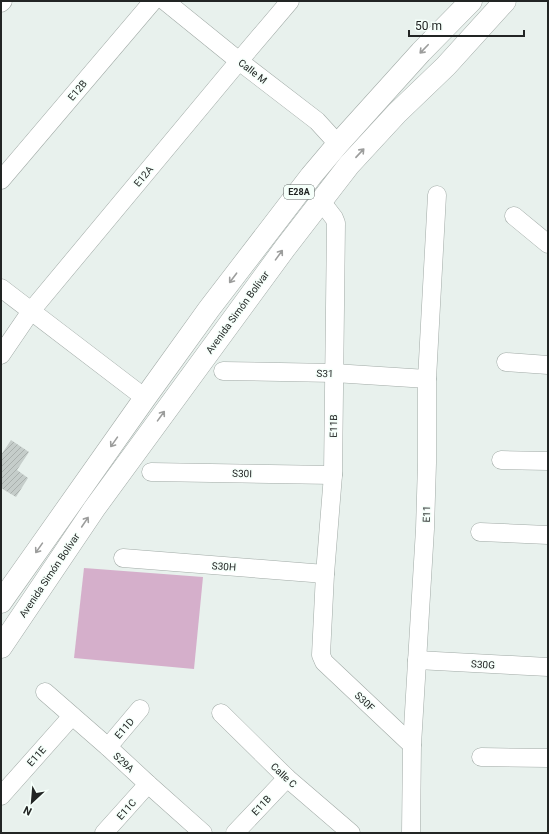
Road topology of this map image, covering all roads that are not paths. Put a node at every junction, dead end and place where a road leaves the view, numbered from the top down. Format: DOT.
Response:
graph roads {
  1 [pos="153,1"];
  2 [pos="165,1"];
  3 [pos="290,1"];
  4 [pos="470,1"];
  5 [pos="505,1"];
  6 [pos="239,61"];
  7 [pos="338,144"];
  8 [pos="1,180"];
  9 [pos="437,195"];
  10 [pos="321,201"];
  11 [pos="514,216"];
  12 [pos="548,244"];
  13 [pos="1,288"];
  14 [pos="31,311"];
  15 [pos="1,355"];
  16 [pos="506,362"];
  17 [pos="548,365"];
  18 [pos="223,371"];
  19 [pos="334,373"];
  20 [pos="427,379"];
  21 [pos="145,398"];
  22 [pos="501,460"];
  23 [pos="548,461"];
  24 [pos="151,472"];
  25 [pos="333,475"];
  26 [pos="480,532"];
  27 [pos="548,535"];
  28 [pos="123,558"];
  29 [pos="326,574"];
  30 [pos="1,602"];
  31 [pos="1,647"];
  32 [pos="321,655"];
  33 [pos="417,660"];
  34 [pos="548,667"];
  35 [pos="45,692"];
  36 [pos="140,709"];
  37 [pos="220,713"];
  38 [pos="72,716"];
  39 [pos="412,745"];
  40 [pos="108,747"];
  41 [pos="481,757"];
  42 [pos="548,758"];
  43 [pos="287,778"];
  44 [pos="148,784"];
  45 [pos="1,796"];
  46 [pos="104,833"];
  47 [pos="203,833"];
  48 [pos="235,833"];
  49 [pos="351,833"];
  50 [pos="411,833"];
  1 -- 8 [label="street, E12B"];
  2 -- 6 [label="street, Calle M"];
  3 -- 6 [label="street, E12A"];
  4 -- 7 [label="highway, E28A, one-way"];
  10 -- 5 [label="highway, Avenida Simón Bolívar, one-way"];
  6 -- 7 [label="street, Calle M"];
  6 -- 14 [label="street, E12A"];
  7 -- 21 [label="highway, E28A, one-way"];
  9 -- 20 [label="street, E11"];
  10 -- 19 [label="street, E11B"];
  31 -- 10 [label="highway, Avenida Simón Bolívar, one-way"];
  11 -- 12 [label="street"];
  13 -- 14 [label="street"];
  14 -- 15 [label="street, E12A"];
  14 -- 21 [label="street"];
  16 -- 17 [label="street"];
  18 -- 19 [label="street, S31"];
  19 -- 20 [label="street, S31"];
  19 -- 25 [label="street, E11B"];
  20 -- 33 [label="street, E11"];
  21 -- 30 [label="highway, one-way"];
  22 -- 23 [label="street"];
  24 -- 25 [label="street, S30I"];
  25 -- 29 [label="street, E11B"];
  26 -- 27 [label="street"];
  28 -- 29 [label="street, S30H"];
  29 -- 32 [label="street, E11B"];
  32 -- 39 [label="street, S30F"];
  33 -- 34 [label="street, S30G"];
  33 -- 39 [label="street, E11"];
  35 -- 38 [label="street, S29A"];
  36 -- 40 [label="street, E11D"];
  37 -- 43 [label="street, Calle C"];
  38 -- 40 [label="street, S29A"];
  38 -- 45 [label="street, E11E"];
  39 -- 50 [label="street, E11"];
  40 -- 44 [label="street, S29A"];
  41 -- 42 [label="street"];
  43 -- 48 [label="street, E11B"];
  43 -- 49 [label="street, Calle C"];
  44 -- 46 [label="street, E11C"];
  44 -- 47 [label="street, S29A"];
}
